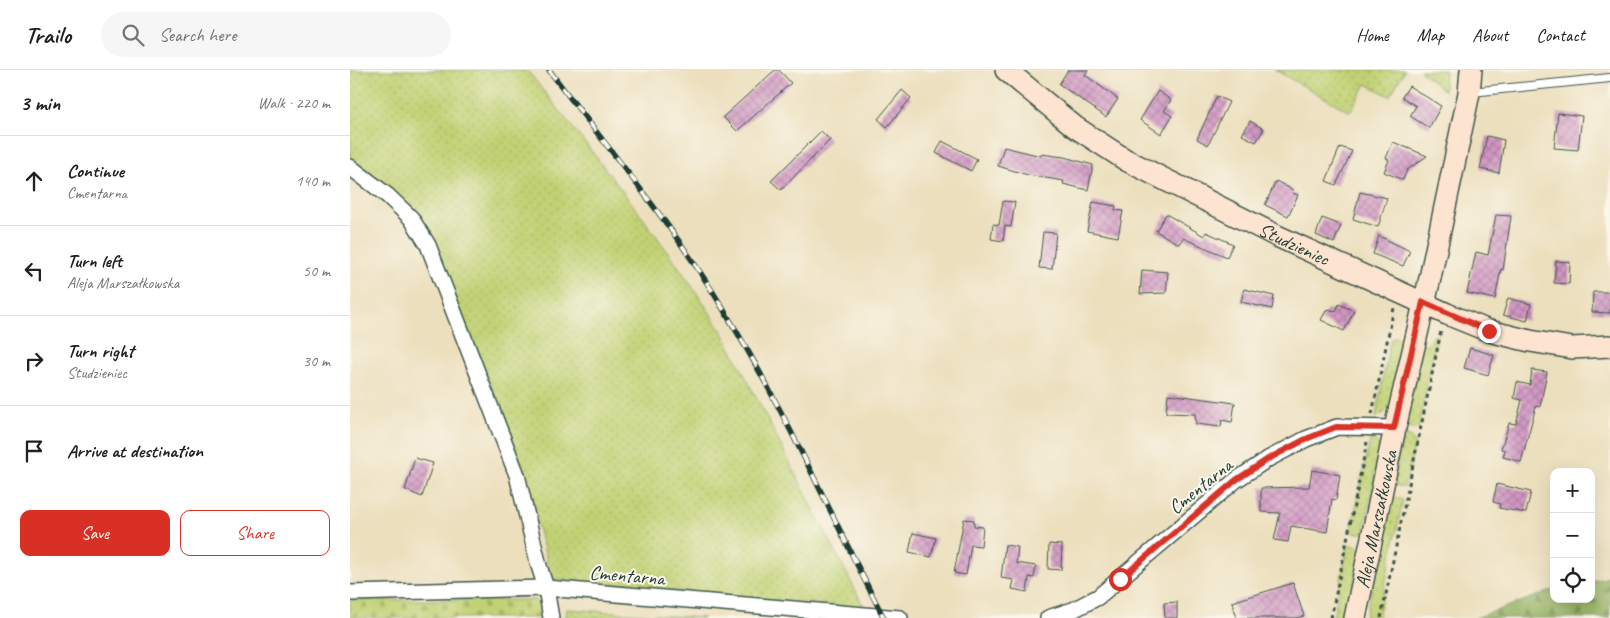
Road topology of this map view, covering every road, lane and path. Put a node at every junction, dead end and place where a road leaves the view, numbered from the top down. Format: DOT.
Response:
graph roads {
  1 [pos="1006,70"];
  2 [pos="1471,70"];
  3 [pos="1610,78"];
  4 [pos="1469,93"];
  5 [pos="350,167"];
  6 [pos="1398,291"];
  7 [pos="1423,302"];
  8 [pos="1447,314"];
  9 [pos="1610,346"];
  10 [pos="1370,426"];
  11 [pos="1394,428"];
  12 [pos="546,588"];
  13 [pos="350,593"];
  14 [pos="552,618"];
  15 [pos="900,618"];
  16 [pos="1048,618"];
  17 [pos="1330,618"];
  18 [pos="1355,618"];
  19 [pos="1381,618"];
  1 -- 6 [label="main road, Studzieniec"];
  2 -- 4 [label="main road, Aleja Marszałkowska"];
  3 -- 4 [label="lane"];
  4 -- 7 [label="main road, Aleja Marszałkowska"];
  5 -- 12 [label="street"];
  6 -- 7 [label="main road, Studzieniec"];
  6 -- 10 [label="path"];
  7 -- 8 [label="main road, Studzieniec"];
  7 -- 11 [label="main road, Aleja Marszałkowska"];
  8 -- 9 [label="main road, Studzieniec"];
  8 -- 19 [label="path"];
  10 -- 11 [label="street, Cmentarna"];
  10 -- 16 [label="street, Cmentarna"];
  10 -- 17 [label="path"];
  11 -- 18 [label="main road, Aleja Marszałkowska"];
  12 -- 13 [label="street, Cmentarna"];
  12 -- 14 [label="street"];
  12 -- 15 [label="street, Cmentarna"];
}
